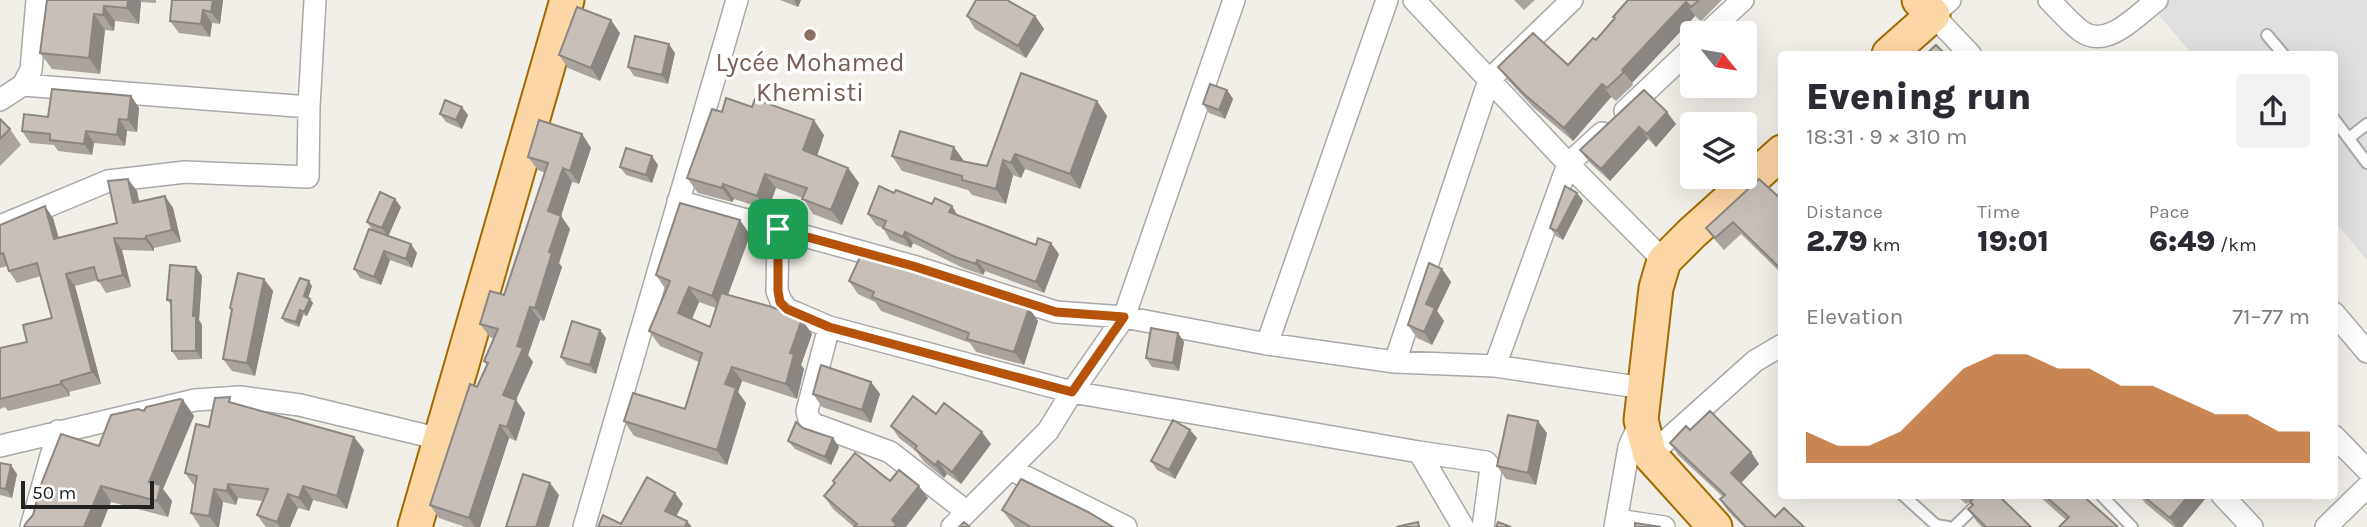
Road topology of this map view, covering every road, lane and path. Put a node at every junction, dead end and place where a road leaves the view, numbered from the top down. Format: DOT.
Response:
graph roads {
  1 [pos="37,0"];
  2 [pos="315,0"];
  3 [pos="567,0"];
  4 [pos="737,0"];
  5 [pos="1234,0"];
  6 [pos="1387,0"];
  7 [pos="1414,0"];
  8 [pos="1572,0"];
  9 [pos="1743,0"];
  10 [pos="2049,0"];
  11 [pos="2157,0"];
  12 [pos="1934,5"];
  13 [pos="1720,21"];
  14 [pos="2267,35"];
  15 [pos="2099,37"];
  16 [pos="1892,51"];
  17 [pos="1968,51"];
  18 [pos="2111,51"];
  19 [pos="2280,51"];
  20 [pos="1680,58"];
  21 [pos="1489,80"];
  22 [pos="23,85"];
  23 [pos="0,100"];
  24 [pos="309,107"];
  25 [pos="2338,124"];
  26 [pos="2367,124"];
  27 [pos="2349,138"];
  28 [pos="1778,156"];
  29 [pos="2367,163"];
  30 [pos="1569,164"];
  31 [pos="678,201"];
  32 [pos="0,226"];
  33 [pos="778,229"];
  34 [pos="1664,261"];
  35 [pos="1124,317"];
  36 [pos="2338,318"];
  37 [pos="829,327"];
  38 [pos="1267,344"];
  39 [pos="1778,347"];
  40 [pos="2367,352"];
  41 [pos="1395,362"];
  42 [pos="1495,366"];
  43 [pos="1072,392"];
  44 [pos="1642,404"];
  45 [pos="58,432"];
  46 [pos="440,439"];
  47 [pos="2338,440"];
  48 [pos="0,446"];
  49 [pos="1419,452"];
  50 [pos="1650,455"];
  51 [pos="1010,469"];
  52 [pos="2367,471"];
  53 [pos="2367,487"];
  54 [pos="1907,499"];
  55 [pos="1983,499"];
  56 [pos="2105,499"];
  57 [pos="2226,499"];
  58 [pos="959,519"];
  59 [pos="1616,524"];
  60 [pos="31,527"];
  61 [pos="415,527"];
  62 [pos="584,527"];
  63 [pos="1126,527"];
  64 [pos="1463,527"];
  65 [pos="1483,527"];
  66 [pos="1664,527"];
  67 [pos="1715,527"];
  68 [pos="1948,527"];
  69 [pos="1954,527"];
  70 [pos="2132,527"];
  71 [pos="2252,527"];
  72 [pos="2326,527"];
  1 -- 22 [label="street"];
  2 -- 24 [label="street"];
  3 -- 46 [label="main road"];
  4 -- 31 [label="street"];
  5 -- 35 [label="street"];
  6 -- 38 [label="street"];
  7 -- 21 [label="street"];
  8 -- 21 [label="street"];
  9 -- 13 [label="street"];
  10 -- 15 [label="street"];
  11 -- 15 [label="street"];
  12 -- 16 [label="main road"];
  12 -- 17 [label="street"];
  14 -- 19 [label="lane"];
  15 -- 18 [label="street"];
  20 -- 30 [label="street"];
  21 -- 30 [label="street"];
  21 -- 41 [label="street"];
  22 -- 23 [label="street"];
  22 -- 24 [label="street"];
  24 -- 32 [label="street"];
  25 -- 27 [label="lane"];
  26 -- 27 [label="lane"];
  27 -- 29 [label="lane"];
  28 -- 34 [label="main road"];
  30 -- 34 [label="street"];
  30 -- 42 [label="street"];
  31 -- 33 [label="street"];
  31 -- 62 [label="street"];
  33 -- 35 [label="street"];
  33 -- 37 [label="street"];
  34 -- 44 [label="main road"];
  35 -- 38 [label="street"];
  35 -- 43 [label="street"];
  36 -- 40 [label="street"];
  37 -- 43 [label="street"];
  37 -- 58 [label="street"];
  38 -- 41 [label="street"];
  39 -- 50 [label="street"];
  41 -- 42 [label="street"];
  42 -- 44 [label="street"];
  43 -- 49 [label="street"];
  43 -- 51 [label="street"];
  44 -- 50 [label="main road"];
  44 -- 59 [label="street"];
  45 -- 46 [label="street"];
  45 -- 48 [label="street"];
  45 -- 60 [label="street"];
  46 -- 61 [label="main road"];
  47 -- 52 [label="street"];
  49 -- 64 [label="street"];
  49 -- 65 [label="street"];
  50 -- 67 [label="main road"];
  51 -- 58 [label="street"];
  51 -- 63 [label="street"];
  53 -- 72 [label="street"];
  54 -- 68 [label="lane"];
  55 -- 69 [label="lane"];
  56 -- 70 [label="lane"];
  57 -- 71 [label="street"];
  59 -- 66 [label="street"];
}
